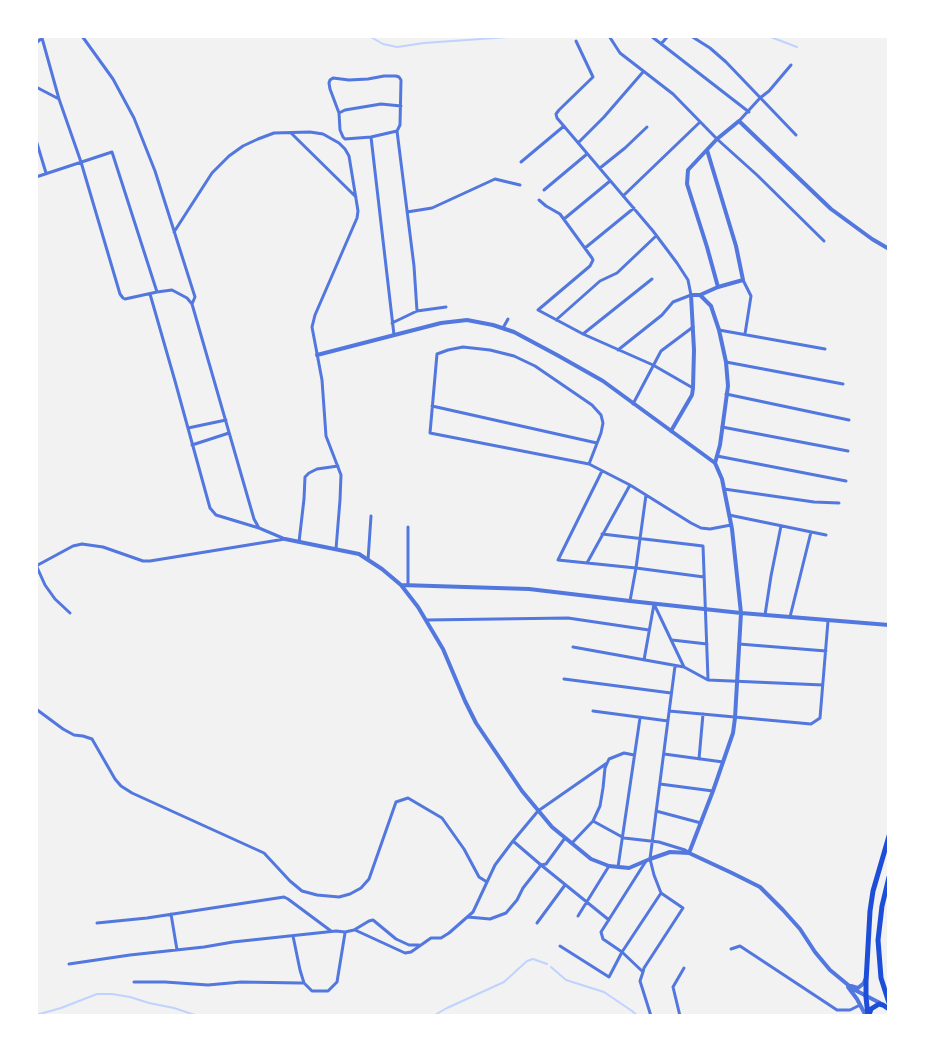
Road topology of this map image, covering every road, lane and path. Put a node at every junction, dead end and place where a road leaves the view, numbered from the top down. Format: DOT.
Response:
graph roads {
  1 [pos="82,36"];
  2 [pos="609,36"];
  3 [pos="651,36"];
  4 [pos="668,36"];
  5 [pos="691,36"];
  6 [pos="576,41"];
  7 [pos="36,43"];
  8 [pos="661,44"];
  9 [pos="791,65"];
  10 [pos="644,72"];
  11 [pos="36,87"];
  12 [pos="760,98"];
  13 [pos="60,99"];
  14 [pos="400,106"];
  15 [pos="749,112"];
  16 [pos="339,113"];
  17 [pos="740,121"];
  18 [pos="700,122"];
  19 [pos="564,126"];
  20 [pos="647,127"];
  21 [pos="397,131"];
  22 [pos="290,132"];
  23 [pos="796,135"];
  24 [pos="371,137"];
  25 [pos="717,139"];
  26 [pos="36,140"];
  27 [pos="578,143"];
  28 [pos="707,150"];
  29 [pos="587,154"];
  30 [pos="81,162"];
  31 [pos="521,162"];
  32 [pos="600,168"];
  33 [pos="46,173"];
  34 [pos="36,177"];
  35 [pos="610,181"];
  36 [pos="520,185"];
  37 [pos="544,190"];
  38 [pos="623,196"];
  39 [pos="356,198"];
  40 [pos="539,200"];
  41 [pos="634,208"];
  42 [pos="407,212"];
  43 [pos="564,219"];
  44 [pos="174,232"];
  45 [pos="656,236"];
  46 [pos="824,241"];
  47 [pos="585,248"];
  48 [pos="889,250"];
  49 [pos="652,279"];
  50 [pos="744,280"];
  51 [pos="718,287"];
  52 [pos="157,292"];
  53 [pos="150,294"];
  54 [pos="691,295"];
  55 [pos="700,295"];
  56 [pos="192,304"];
  57 [pos="446,307"];
  58 [pos="418,312"];
  59 [pos="508,318"];
  60 [pos="556,320"];
  61 [pos="392,322"];
  62 [pos="694,327"];
  63 [pos="503,328"];
  64 [pos="719,330"];
  65 [pos="583,334"];
  66 [pos="745,334"];
  67 [pos="394,335"];
  68 [pos="825,349"];
  69 [pos="618,350"];
  70 [pos="317,355"];
  71 [pos="726,362"];
  72 [pos="653,365"];
  73 [pos="843,384"];
  74 [pos="693,388"];
  75 [pos="726,394"];
  76 [pos="633,404"];
  77 [pos="432,406"];
  78 [pos="226,420"];
  79 [pos="849,420"];
  80 [pos="722,427"];
  81 [pos="188,428"];
  82 [pos="671,431"];
  83 [pos="229,433"];
  84 [pos="597,443"];
  85 [pos="192,445"];
  86 [pos="848,451"];
  87 [pos="717,456"];
  88 [pos="715,463"];
  89 [pos="589,464"];
  90 [pos="338,466"];
  91 [pos="602,471"];
  92 [pos="846,481"];
  93 [pos="630,485"];
  94 [pos="724,489"];
  95 [pos="646,495"];
  96 [pos="839,503"];
  97 [pos="729,515"];
  98 [pos="371,516"];
  99 [pos="731,525"];
  100 [pos="781,526"];
  101 [pos="408,527"];
  102 [pos="259,528"];
  103 [pos="811,532"];
  104 [pos="602,534"];
  105 [pos="826,534"];
  106 [pos="286,539"];
  107 [pos="640,539"];
  108 [pos="300,542"];
  109 [pos="336,549"];
  110 [pos="368,560"];
  111 [pos="587,563"];
  112 [pos="36,565"];
  113 [pos="636,568"];
  114 [pos="704,577"];
  115 [pos="401,585"];
  116 [pos="408,585"];
  117 [pos="630,601"];
  118 [pos="654,604"];
  119 [pos="706,609"];
  120 [pos="70,613"];
  121 [pos="741,613"];
  122 [pos="765,615"];
  123 [pos="790,617"];
  124 [pos="426,620"];
  125 [pos="828,621"];
  126 [pos="889,625"];
  127 [pos="649,630"];
  128 [pos="672,640"];
  129 [pos="707,644"];
  130 [pos="739,644"];
  131 [pos="573,647"];
  132 [pos="826,651"];
  133 [pos="644,660"];
  134 [pos="675,666"];
  135 [pos="684,667"];
  136 [pos="564,678"];
  137 [pos="708,680"];
  138 [pos="737,681"];
  139 [pos="823,685"];
  140 [pos="671,693"];
  141 [pos="36,709"];
  142 [pos="669,711"];
  143 [pos="593,712"];
  144 [pos="703,714"];
  145 [pos="640,718"];
  146 [pos="735,718"];
  147 [pos="668,721"];
  148 [pos="664,754"];
  149 [pos="634,755"];
  150 [pos="699,759"];
  151 [pos="723,762"];
  152 [pos="607,763"];
  153 [pos="660,784"];
  154 [pos="713,791"];
  155 [pos="656,810"];
  156 [pos="538,811"];
  157 [pos="593,821"];
  158 [pos="701,823"];
  159 [pos="889,836"];
  160 [pos="566,838"];
  161 [pos="622,838"];
  162 [pos="513,841"];
  163 [pos="652,842"];
  164 [pos="572,843"];
  165 [pos="689,853"];
  166 [pos="648,860"];
  167 [pos="541,865"];
  168 [pos="610,866"];
  169 [pos="618,867"];
  170 [pos="889,877"];
  171 [pos="487,882"];
  172 [pos="565,885"];
  173 [pos="661,893"];
  174 [pos="587,902"];
  175 [pos="170,914"];
  176 [pos="578,916"];
  177 [pos="468,917"];
  178 [pos="609,920"];
  179 [pos="537,922"];
  180 [pos="97,923"];
  181 [pos="354,930"];
  182 [pos="331,932"];
  183 [pos="345,932"];
  184 [pos="292,936"];
  185 [pos="419,945"];
  186 [pos="560,946"];
  187 [pos="176,950"];
  188 [pos="731,950"];
  189 [pos="622,952"];
  190 [pos="68,964"];
  191 [pos="684,968"];
  192 [pos="643,972"];
  193 [pos="866,975"];
  194 [pos="840,978"];
  195 [pos="134,982"];
  196 [pos="304,983"];
  197 [pos="848,985"];
  198 [pos="866,997"];
  199 [pos="886,1004"];
  200 [pos="860,1005"];
  201 [pos="889,1009"];
  202 [pos="652,1016"];
  203 [pos="680,1016"];
  204 [pos="867,1016"];
  1 -- 44 [label="street"];
  2 -- 10 [label="street"];
  3 -- 8 [label="street"];
  4 -- 8 [label="street"];
  5 -- 12 [label="street"];
  6 -- 19 [label="street"];
  7 -- 13 [label="street"];
  8 -- 15 [label="street"];
  9 -- 12 [label="street"];
  10 -- 18 [label="street"];
  10 -- 27 [label="street"];
  11 -- 13 [label="street"];
  12 -- 15 [label="street"];
  12 -- 23 [label="street"];
  13 -- 30 [label="street"];
  14 -- 16 [label="street"];
  14 -- 16 [label="street"];
  14 -- 21 [label="street"];
  15 -- 17 [label="street"];
  16 -- 24 [label="street"];
  17 -- 25 [label="street"];
  17 -- 48 [label="street"];
  18 -- 25 [label="street"];
  18 -- 38 [label="street"];
  19 -- 27 [label="street"];
  19 -- 31 [label="street"];
  20 -- 32 [label="street"];
  21 -- 24 [label="street"];
  21 -- 42 [label="street"];
  22 -- 39 [label="street"];
  22 -- 39 [label="street"];
  22 -- 44 [label="street"];
  24 -- 61 [label="street"];
  25 -- 28 [label="street"];
  25 -- 46 [label="street"];
  26 -- 33 [label="street"];
  27 -- 29 [label="street"];
  28 -- 50 [label="street"];
  28 -- 51 [label="street"];
  29 -- 32 [label="street"];
  29 -- 37 [label="street"];
  30 -- 33 [label="street"];
  30 -- 52 [label="street"];
  30 -- 53 [label="street"];
  32 -- 35 [label="street"];
  33 -- 34 [label="street"];
  35 -- 38 [label="street"];
  35 -- 43 [label="street"];
  36 -- 42 [label="street"];
  38 -- 41 [label="street"];
  39 -- 70 [label="street"];
  40 -- 43 [label="street"];
  41 -- 45 [label="street"];
  41 -- 47 [label="street"];
  42 -- 58 [label="street"];
  43 -- 47 [label="street"];
  44 -- 56 [label="street"];
  45 -- 54 [label="street"];
  45 -- 60 [label="street"];
  47 -- 60 [label="street"];
  49 -- 65 [label="street"];
  50 -- 51 [label="street"];
  50 -- 66 [label="street"];
  51 -- 55 [label="street"];
  52 -- 53 [label="street"];
  52 -- 56 [label="street"];
  53 -- 81 [label="street"];
  54 -- 55 [label="street"];
  54 -- 62 [label="street"];
  54 -- 69 [label="street"];
  55 -- 64 [label="street"];
  56 -- 78 [label="street"];
  57 -- 58 [label="street"];
  58 -- 61 [label="street"];
  59 -- 63 [label="street"];
  60 -- 65 [label="street"];
  61 -- 67 [label="street"];
  62 -- 72 [label="street"];
  62 -- 74 [label="street"];
  63 -- 67 [label="street"];
  63 -- 76 [label="street"];
  64 -- 66 [label="street"];
  64 -- 71 [label="street"];
  65 -- 69 [label="street"];
  66 -- 68 [label="street"];
  67 -- 70 [label="street"];
  69 -- 72 [label="street"];
  70 -- 90 [label="street"];
  71 -- 73 [label="street"];
  71 -- 75 [label="street"];
  72 -- 74 [label="street"];
  72 -- 76 [label="street"];
  74 -- 82 [label="street"];
  75 -- 79 [label="street"];
  75 -- 80 [label="street"];
  76 -- 82 [label="street"];
  77 -- 84 [label="street"];
  77 -- 84 [label="street"];
  77 -- 89 [label="street"];
  78 -- 81 [label="street"];
  78 -- 83 [label="street"];
  80 -- 86 [label="street"];
  80 -- 87 [label="street"];
  81 -- 85 [label="street"];
  82 -- 88 [label="street"];
  83 -- 85 [label="street"];
  83 -- 102 [label="street"];
  84 -- 89 [label="street"];
  85 -- 102 [label="street"];
  87 -- 88 [label="street"];
  87 -- 92 [label="street"];
  88 -- 94 [label="street"];
  89 -- 91 [label="street"];
  90 -- 108 [label="street"];
  90 -- 109 [label="street"];
  91 -- 93 [label="street"];
  91 -- 111 [label="street"];
  93 -- 95 [label="street"];
  93 -- 104 [label="street"];
  94 -- 96 [label="street"];
  94 -- 97 [label="street"];
  95 -- 99 [label="street"];
  95 -- 107 [label="street"];
  97 -- 99 [label="street"];
  97 -- 100 [label="street"];
  98 -- 110 [label="street"];
  99 -- 121 [label="street"];
  100 -- 103 [label="street"];
  100 -- 122 [label="street"];
  101 -- 116 [label="street"];
  102 -- 106 [label="street"];
  103 -- 105 [label="street"];
  103 -- 123 [label="street"];
  104 -- 107 [label="street"];
  104 -- 111 [label="street"];
  106 -- 108 [label="street"];
  106 -- 112 [label="street"];
  107 -- 113 [label="street"];
  107 -- 114 [label="street"];
  108 -- 109 [label="street"];
  109 -- 110 [label="street"];
  110 -- 115 [label="street"];
  111 -- 113 [label="street"];
  112 -- 120 [label="street"];
  113 -- 114 [label="street"];
  113 -- 117 [label="street"];
  114 -- 119 [label="street"];
  115 -- 116 [label="street"];
  115 -- 124 [label="street"];
  116 -- 117 [label="street"];
  117 -- 118 [label="street"];
  118 -- 119 [label="street"];
  118 -- 127 [label="street"];
  118 -- 128 [label="street"];
  119 -- 121 [label="street"];
  119 -- 129 [label="street"];
  121 -- 122 [label="street"];
  121 -- 130 [label="street"];
  122 -- 123 [label="street"];
  123 -- 125 [label="street"];
  124 -- 127 [label="street"];
  124 -- 156 [label="street"];
  125 -- 126 [label="street"];
  125 -- 132 [label="street"];
  127 -- 133 [label="street"];
  128 -- 129 [label="street"];
  128 -- 135 [label="street"];
  129 -- 137 [label="street"];
  130 -- 132 [label="street"];
  130 -- 138 [label="street"];
  131 -- 133 [label="street"];
  132 -- 139 [label="street"];
  133 -- 134 [label="street"];
  134 -- 135 [label="street"];
  134 -- 140 [label="street"];
  135 -- 137 [label="street"];
  136 -- 140 [label="street"];
  137 -- 138 [label="street"];
  138 -- 139 [label="street"];
  138 -- 146 [label="street"];
  139 -- 146 [label="street"];
  140 -- 142 [label="street"];
  141 -- 171 [label="street"];
  142 -- 144 [label="street"];
  142 -- 147 [label="street"];
  143 -- 145 [label="street"];
  144 -- 146 [label="street"];
  144 -- 150 [label="street"];
  145 -- 147 [label="street"];
  145 -- 149 [label="street"];
  146 -- 151 [label="street"];
  147 -- 148 [label="street"];
  148 -- 150 [label="street"];
  148 -- 153 [label="street"];
  149 -- 152 [label="street"];
  149 -- 161 [label="street"];
  150 -- 151 [label="street"];
  151 -- 154 [label="street"];
  152 -- 156 [label="street"];
  152 -- 157 [label="street"];
  153 -- 154 [label="street"];
  153 -- 155 [label="street"];
  154 -- 158 [label="street"];
  155 -- 158 [label="street"];
  155 -- 163 [label="street"];
  156 -- 160 [label="street"];
  156 -- 162 [label="street"];
  157 -- 161 [label="street"];
  157 -- 164 [label="street"];
  158 -- 165 [label="street"];
  159 -- 193 [label="main road"];
  160 -- 164 [label="street"];
  160 -- 167 [label="street"];
  161 -- 163 [label="street"];
  161 -- 169 [label="street"];
  162 -- 167 [label="street"];
  162 -- 171 [label="street"];
  163 -- 165 [label="street"];
  163 -- 166 [label="street"];
  164 -- 168 [label="street"];
  165 -- 166 [label="street"];
  165 -- 194 [label="street"];
  166 -- 169 [label="street"];
  166 -- 173 [label="street"];
  166 -- 178 [label="street"];
  167 -- 172 [label="street"];
  167 -- 177 [label="street"];
  168 -- 169 [label="street"];
  168 -- 174 [label="street"];
  170 -- 199 [label="main road"];
  171 -- 177 [label="street"];
  172 -- 174 [label="street"];
  172 -- 179 [label="street"];
  173 -- 189 [label="street"];
  173 -- 192 [label="street"];
  174 -- 176 [label="street"];
  174 -- 178 [label="street"];
  175 -- 180 [label="street"];
  175 -- 182 [label="street"];
  175 -- 187 [label="street"];
  177 -- 185 [label="street"];
  178 -- 189 [label="street"];
  181 -- 183 [label="street"];
  181 -- 185 [label="street"];
  181 -- 185 [label="street"];
  182 -- 183 [label="street"];
  182 -- 184 [label="street"];
  183 -- 196 [label="street"];
  184 -- 187 [label="street"];
  184 -- 196 [label="street"];
  186 -- 189 [label="street"];
  187 -- 190 [label="street"];
  188 -- 200 [label="street"];
  189 -- 192 [label="street"];
  191 -- 203 [label="street"];
  192 -- 202 [label="street"];
  193 -- 197 [label="street"];
  193 -- 198 [label="main road"];
  194 -- 197 [label="street"];
  194 -- 200 [label="street"];
  195 -- 196 [label="street"];
  197 -- 198 [label="street"];
  198 -- 199 [label="street"];
  198 -- 204 [label="main road"];
  199 -- 201 [label="main road"];
  199 -- 204 [label="main road"];
  200 -- 204 [label="street"];
}
